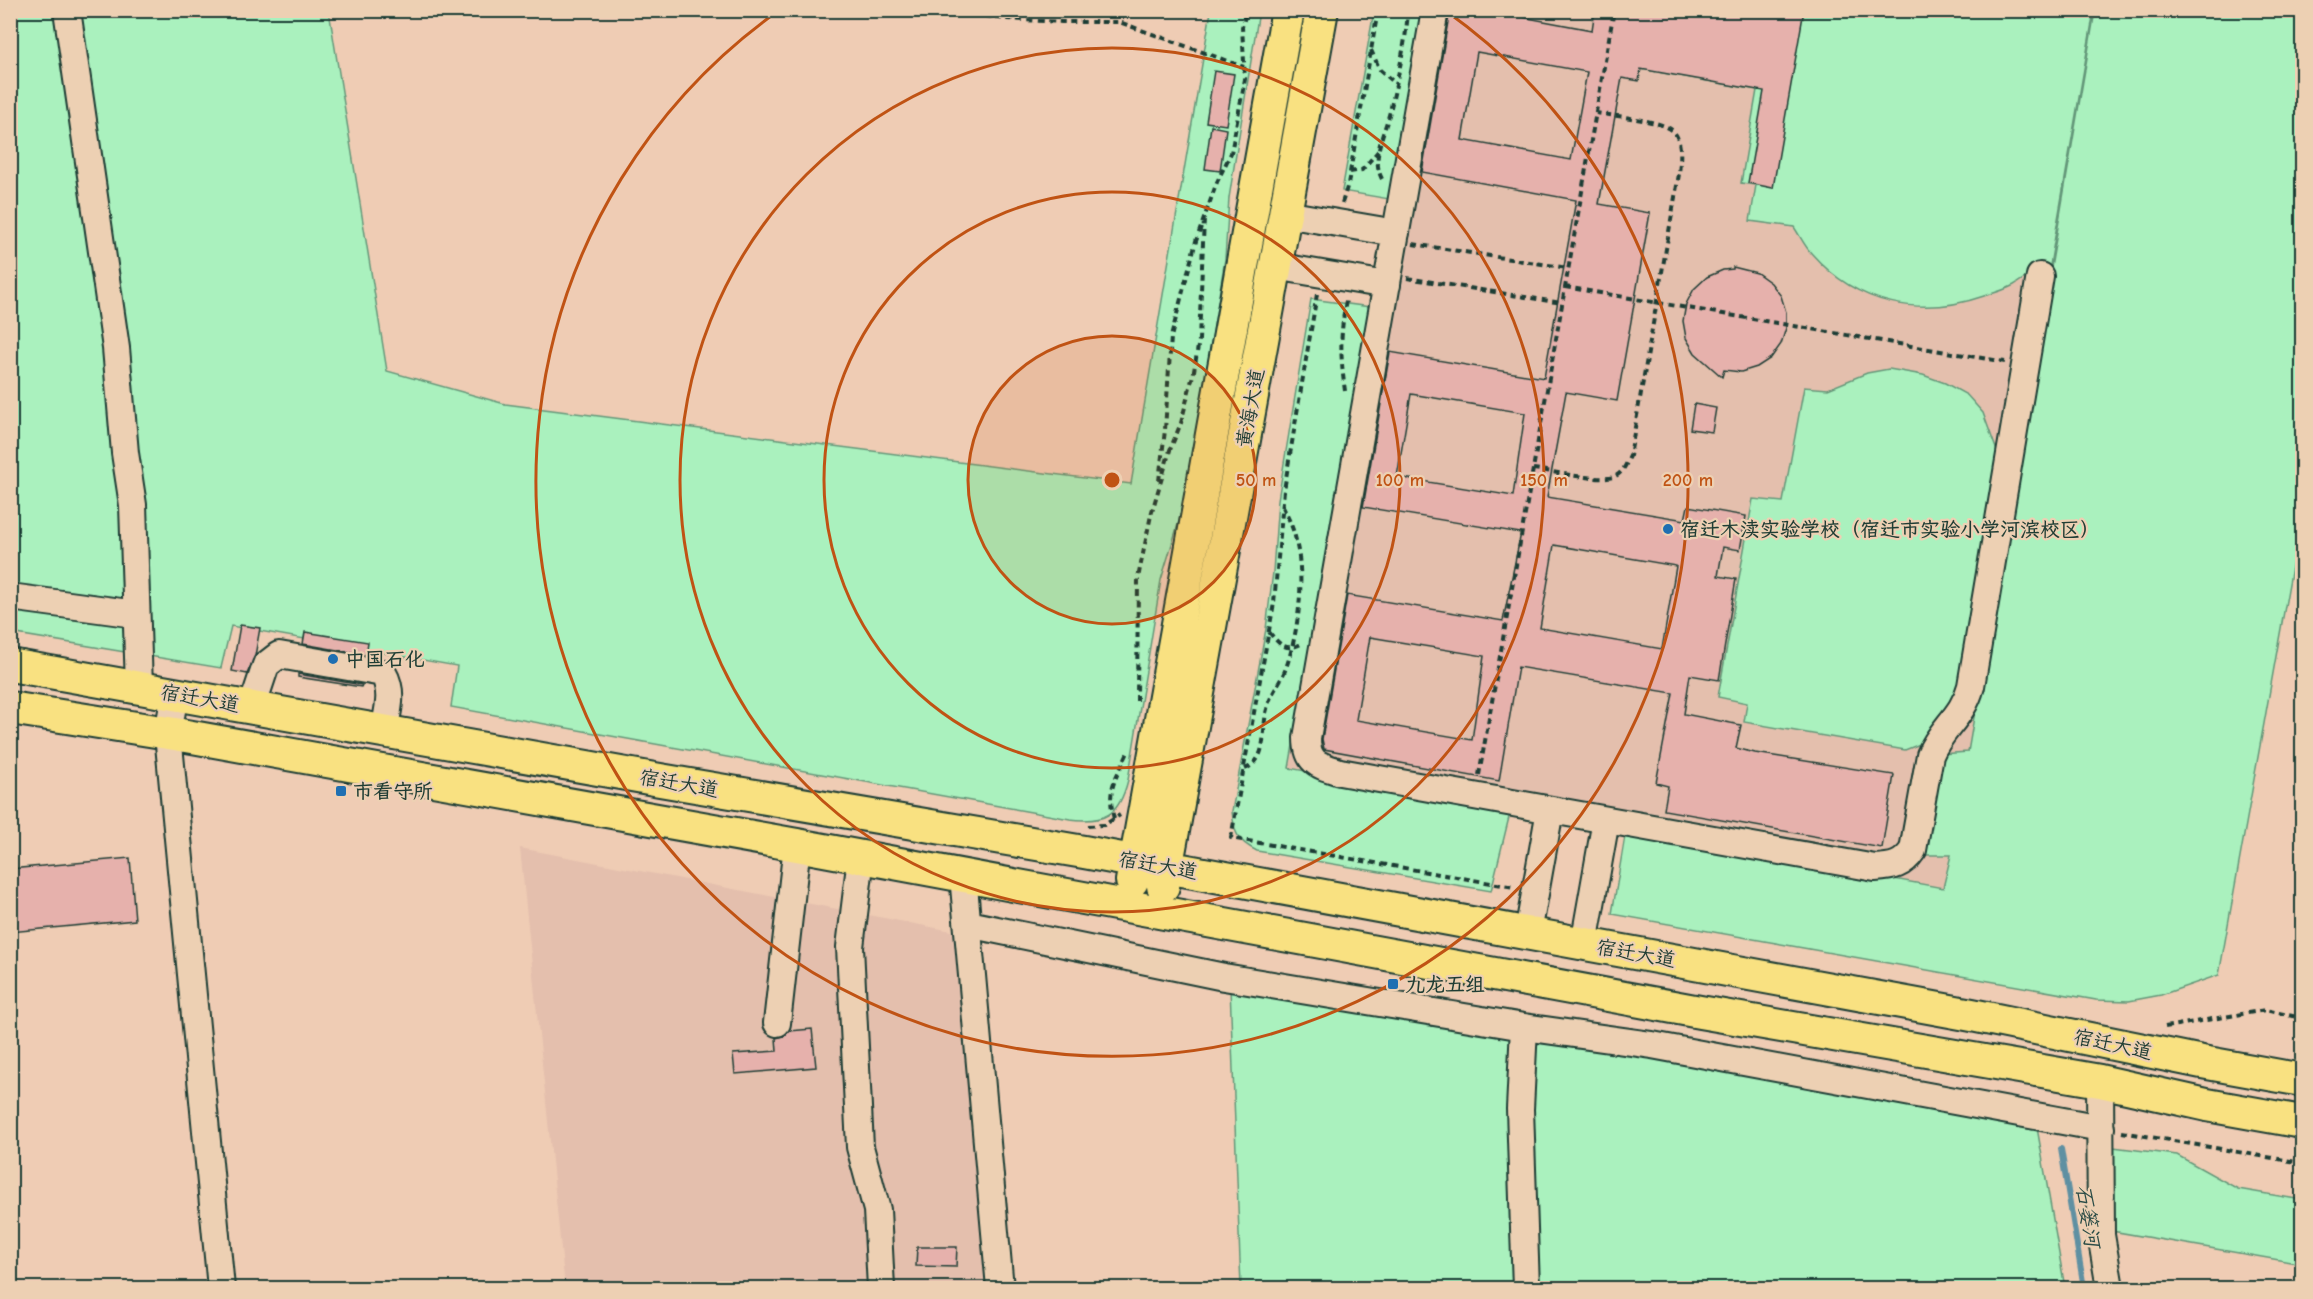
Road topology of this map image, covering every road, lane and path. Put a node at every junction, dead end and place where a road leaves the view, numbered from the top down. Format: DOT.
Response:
graph roads {
  1 [pos="67,10"];
  2 [pos="944,10"];
  3 [pos="1249,10"];
  4 [pos="1288,10"];
  5 [pos="1322,10"];
  6 [pos="1408,10"];
  7 [pos="1436,10"];
  8 [pos="1614,10"];
  9 [pos="1371,50"];
  10 [pos="1244,67"];
  11 [pos="1396,84"];
  12 [pos="1596,113"];
  13 [pos="1379,150"];
  14 [pos="1350,172"];
  15 [pos="1402,199"];
  16 [pos="1285,214"];
  17 [pos="1203,218"];
  18 [pos="1396,237"];
  19 [pos="1275,266"];
  20 [pos="1568,268"];
  21 [pos="2040,276"];
  22 [pos="1388,280"];
  23 [pos="1565,287"];
  24 [pos="1562,303"];
  25 [pos="1657,303"];
  26 [pos="2025,366"];
  27 [pos="1533,469"];
  28 [pos="1157,490"];
  29 [pos="1283,506"];
  30 [pos="10,597"];
  31 [pos="136,614"];
  32 [pos="10,665"];
  33 [pos="139,687"];
  34 [pos="175,693"];
  35 [pos="1137,706"];
  36 [pos="252,707"];
  37 [pos="10,708"];
  38 [pos="384,731"];
  39 [pos="168,734"];
  40 [pos="1130,745"];
  41 [pos="1245,769"];
  42 [pos="1475,796"];
  43 [pos="1124,806"];
  44 [pos="1550,810"];
  45 [pos="1113,819"];
  46 [pos="1606,820"];
  47 [pos="1080,827"];
  48 [pos="797,845"];
  49 [pos="861,857"];
  50 [pos="1136,861"];
  51 [pos="1167,867"];
  52 [pos="963,875"];
  53 [pos="1128,905"];
  54 [pos="1159,911"];
  55 [pos="968,924"];
  56 [pos="1528,933"];
  57 [pos="1584,944"];
  58 [pos="2302,1018"];
  59 [pos="777,1023"];
  60 [pos="1524,1027"];
  61 [pos="2162,1028"];
  62 [pos="2302,1080"];
  63 [pos="2100,1081"];
  64 [pos="2302,1122"];
  65 [pos="2101,1128"];
  66 [pos="2302,1163"];
  67 [pos="220,1288"];
  68 [pos="881,1288"];
  69 [pos="1000,1288"];
  70 [pos="1526,1288"];
  71 [pos="2110,1288"];
  1 -- 31 [label="street"];
  2 -- 10 [label="path"];
  3 -- 10 [label="path"];
  4 -- 50 [label="main road, 黄海大道"];
  5 -- 16 [label="main road, 黄海大道"];
  6 -- 11 [label="path"];
  7 -- 15 [label="street"];
  8 -- 12 [label="path"];
  9 -- 11 [label="path"];
  10 -- 17 [label="path"];
  11 -- 13 [label="path"];
  12 -- 20 [label="path"];
  12 -- 25 [label="path"];
  13 -- 14 [label="path"];
  13 -- 15 [label="path"];
  15 -- 18 [label="street"];
  16 -- 18 [label="street"];
  16 -- 19 [label="main road, 黄海大道"];
  17 -- 28 [label="path"];
  17 -- 28 [label="path"];
  18 -- 20 [label="path"];
  18 -- 22 [label="street"];
  19 -- 22 [label="street"];
  19 -- 51 [label="main road, 黄海大道"];
  20 -- 23 [label="path"];
  21 -- 26 [label="street"];
  22 -- 24 [label="path"];
  22 -- 42 [label="street"];
  23 -- 24 [label="path"];
  23 -- 25 [label="path"];
  24 -- 27 [label="path"];
  25 -- 26 [label="path"];
  25 -- 27 [label="path"];
  26 -- 46 [label="street"];
  27 -- 42 [label="path"];
  28 -- 35 [label="path"];
  29 -- 41 [label="path"];
  30 -- 31 [label="street"];
  31 -- 33 [label="street"];
  32 -- 33 [label="main road, 宿迁大道"];
  33 -- 34 [label="main road, 宿迁大道"];
  34 -- 36 [label="main road, 宿迁大道"];
  34 -- 39 [label="street"];
  36 -- 38 [label="main road, 宿迁大道"];
  36 -- 38 [label="street"];
  37 -- 39 [label="main road, 宿迁大道"];
  38 -- 50 [label="main road, 宿迁大道"];
  39 -- 48 [label="main road, 宿迁大道"];
  39 -- 67 [label="street"];
  40 -- 45 [label="path"];
  42 -- 44 [label="street"];
  43 -- 45 [label="path"];
  44 -- 46 [label="street"];
  44 -- 56 [label="street"];
  45 -- 47 [label="path"];
  46 -- 57 [label="street"];
  48 -- 49 [label="main road, 宿迁大道"];
  48 -- 59 [label="street"];
  49 -- 52 [label="main road, 宿迁大道"];
  49 -- 68 [label="street"];
  50 -- 51 [label="main road, 宿迁大道"];
  50 -- 53 [label="main road, 黄海大道"];
  51 -- 54 [label="main road, 黄海大道"];
  51 -- 56 [label="main road, 宿迁大道"];
  52 -- 53 [label="main road, 宿迁大道"];
  52 -- 55 [label="street"];
  53 -- 54 [label="main road, 宿迁大道"];
  54 -- 63 [label="main road, 宿迁大道"];
  55 -- 60 [label="street"];
  55 -- 69 [label="street"];
  56 -- 57 [label="main road, 宿迁大道"];
  57 -- 62 [label="main road, 宿迁大道"];
  58 -- 61 [label="path"];
  60 -- 65 [label="street"];
  60 -- 70 [label="street"];
  63 -- 64 [label="main road, 宿迁大道"];
  63 -- 65 [label="street"];
  65 -- 66 [label="path"];
  65 -- 71 [label="street"];
}
